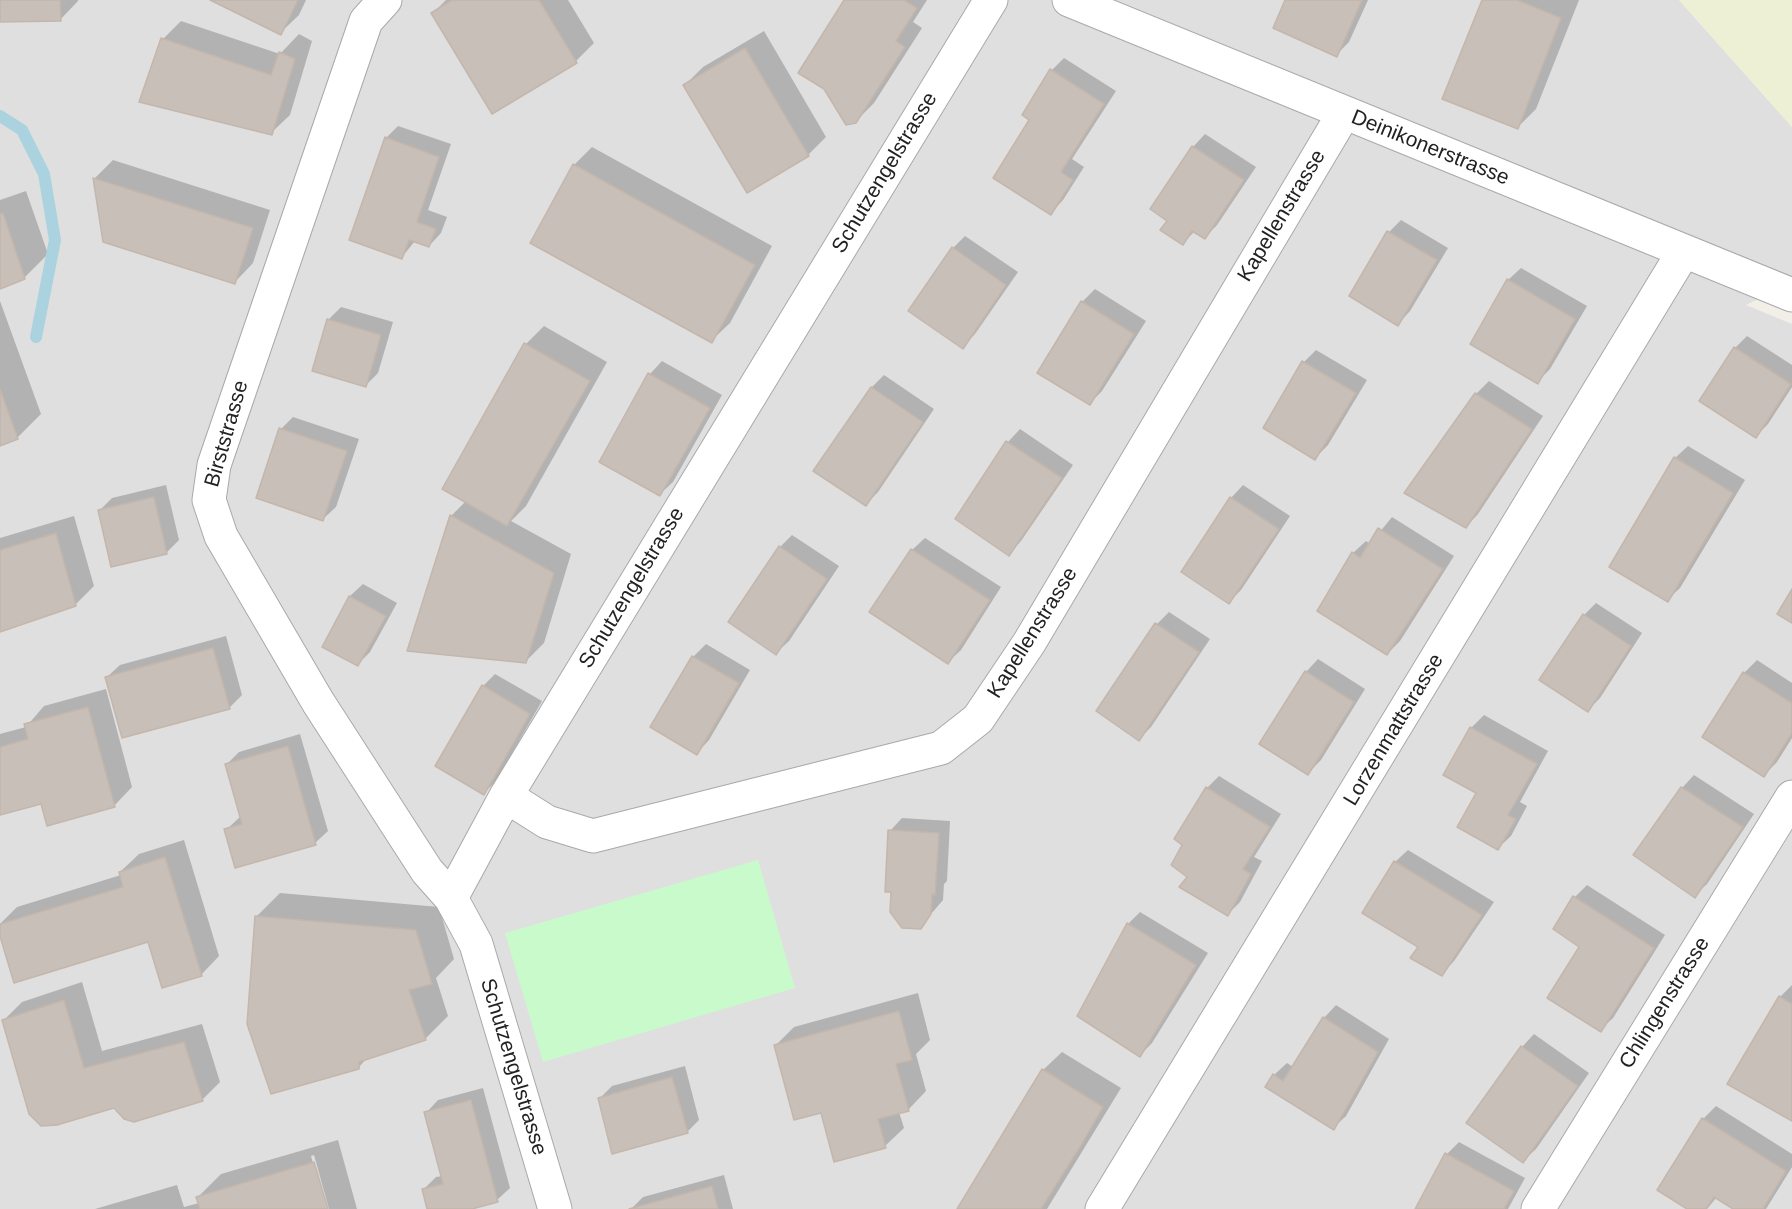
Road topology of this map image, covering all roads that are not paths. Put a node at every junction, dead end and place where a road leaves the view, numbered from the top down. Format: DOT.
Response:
graph roads {
  1 [pos="385,0"];
  2 [pos="991,0"];
  3 [pos="1069,0"];
  4 [pos="1344,113"];
  5 [pos="1684,251"];
  6 [pos="1792,294"];
  7 [pos="506,796"];
  8 [pos="1792,797"];
  9 [pos="451,898"];
  10 [pos="555,1209"];
  11 [pos="1102,1209"];
  12 [pos="1539,1209"];
  1 -- 9 [label="street, Birststrasse"];
  2 -- 7 [label="street, Schutzengelstrasse"];
  3 -- 4 [label="street, Deinikonerstrasse"];
  4 -- 5 [label="street, Deinikonerstrasse"];
  4 -- 7 [label="street, Kapellenstrasse"];
  5 -- 6 [label="street, Deinikonerstrasse"];
  5 -- 11 [label="street, Lorzenmattstrasse"];
  7 -- 9 [label="street, Schutzengelstrasse"];
  8 -- 12 [label="street, Chlingenstrasse"];
  9 -- 10 [label="street, Schutzengelstrasse"];
}
